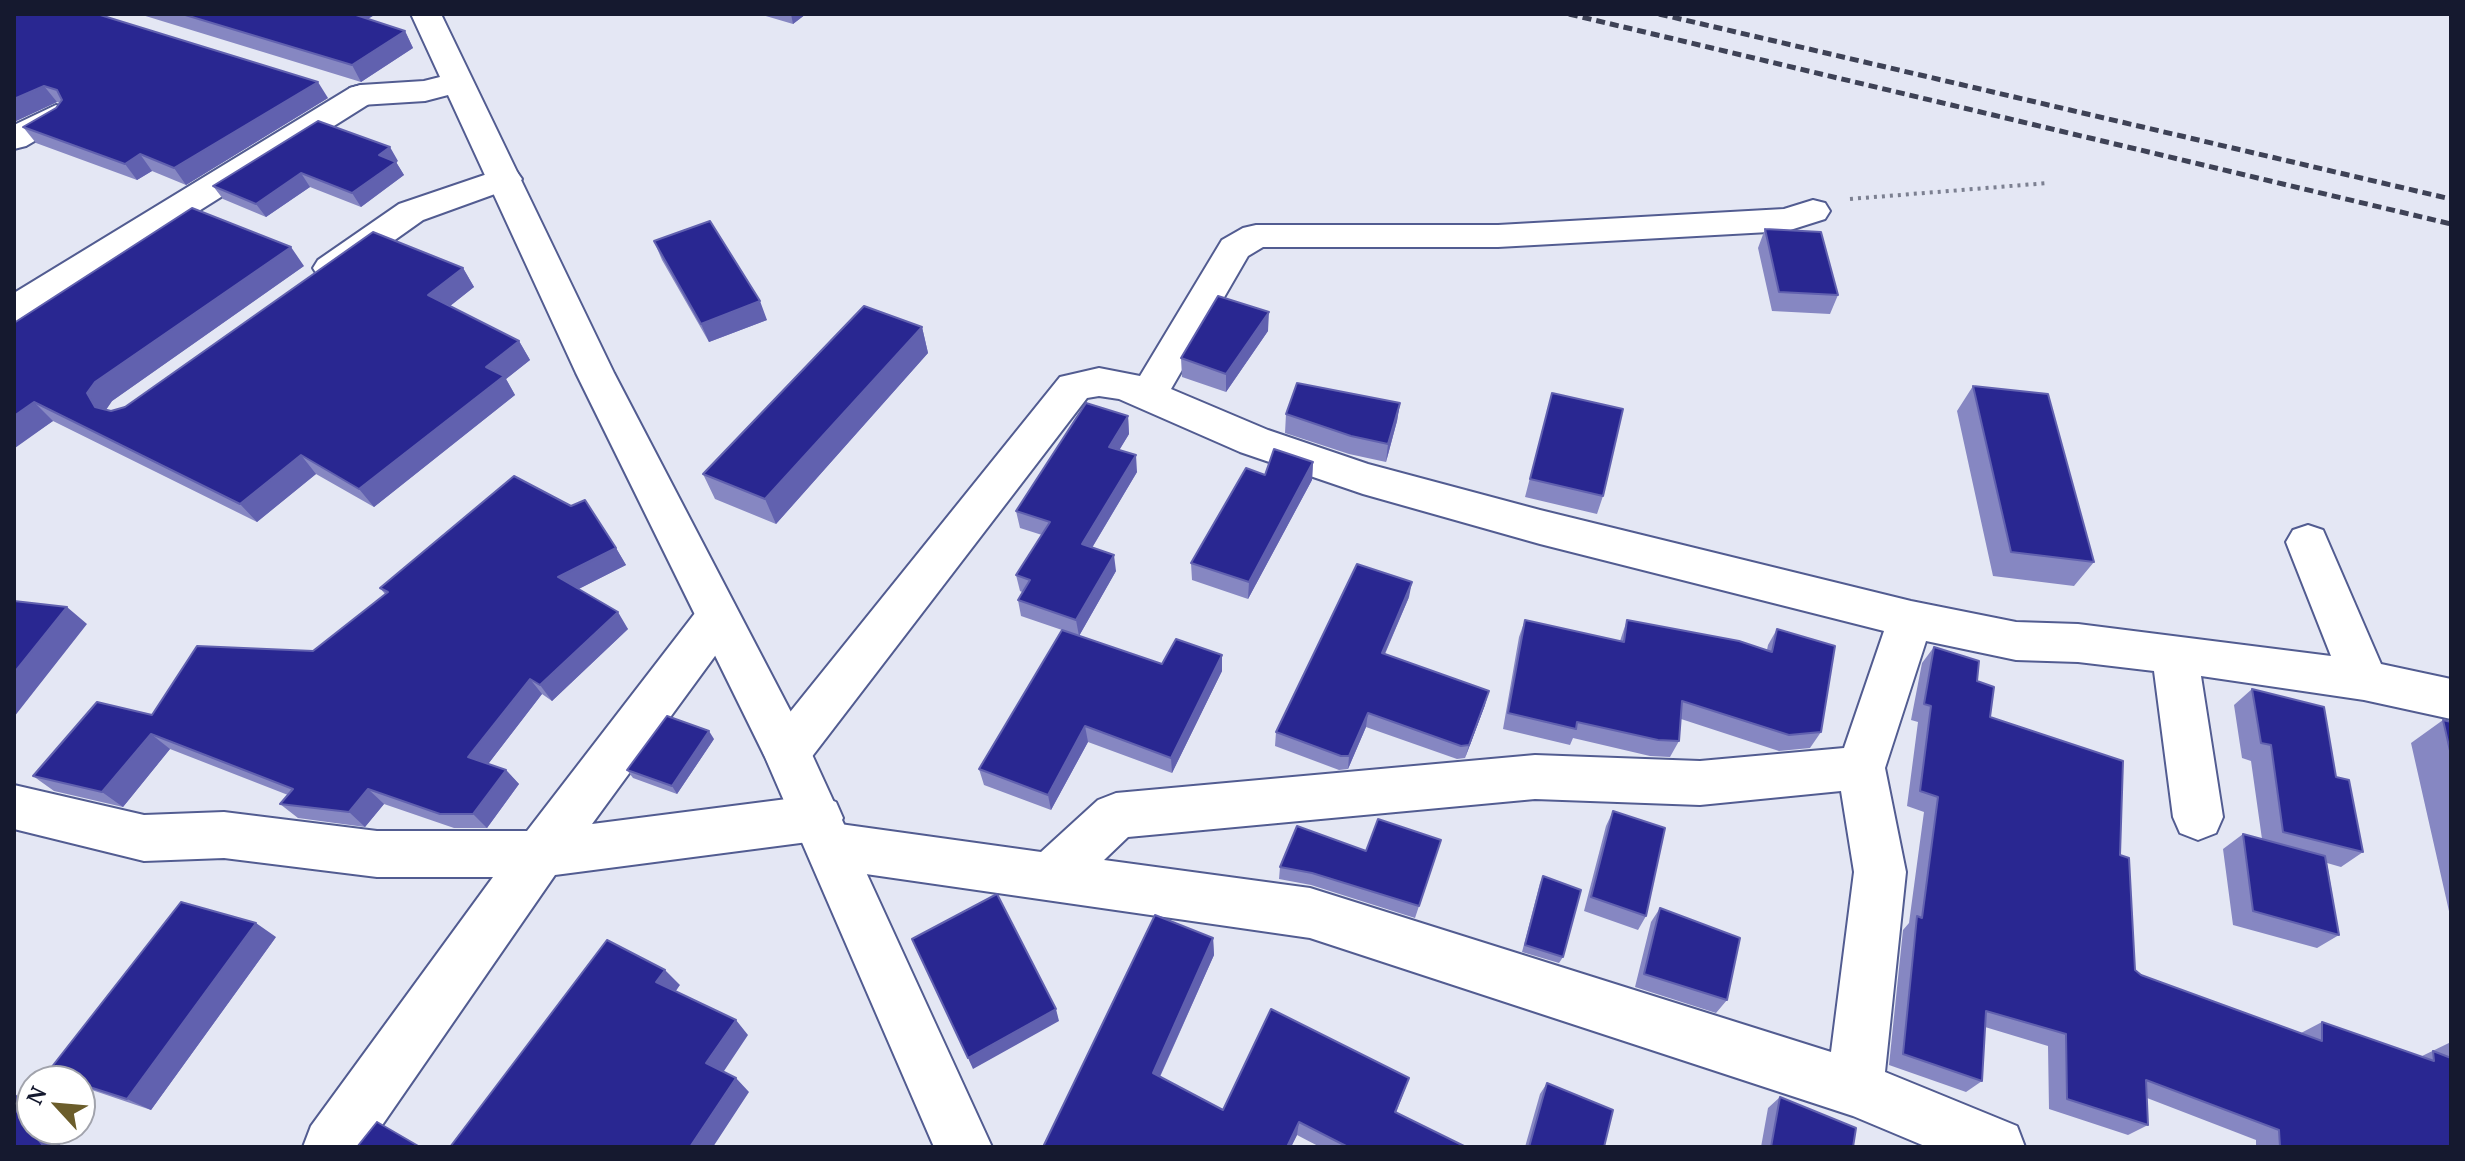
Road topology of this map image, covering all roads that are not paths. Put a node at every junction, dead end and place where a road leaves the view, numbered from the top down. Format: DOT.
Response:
graph roads {
  1 [pos="426,14"];
  2 [pos="459,82"];
  3 [pos="56,115"];
  4 [pos="14,139"];
  5 [pos="505,179"];
  6 [pos="1813,211"];
  7 [pos="310,283"];
  8 [pos="14,310"];
  9 [pos="1148,395"];
  10 [pos="2308,542"];
  11 [pos="718,617"];
  12 [pos="1911,619"];
  13 [pos="2175,654"];
  14 [pos="2364,680"];
  15 [pos="2451,699"];
  16 [pos="787,752"];
  17 [pos="1861,768"];
  18 [pos="14,807"];
  19 [pos="2198,817"];
  20 [pos="824,832"];
  21 [pos="540,854"];
  22 [pos="1050,877"];
  23 [pos="1855,1088"];
  24 [pos="1992,1146"];
  25 [pos="332,1147"];
  26 [pos="963,1147"];
  1 -- 2 [label="street"];
  2 -- 5 [label="street"];
  2 -- 8 [label="street"];
  3 -- 4 [label="street"];
  5 -- 7 [label="street"];
  5 -- 11 [label="street"];
  6 -- 9 [label="street"];
  9 -- 12 [label="street"];
  9 -- 16 [label="street"];
  10 -- 14 [label="street"];
  11 -- 16 [label="street"];
  11 -- 21 [label="street"];
  12 -- 13 [label="street"];
  12 -- 17 [label="street"];
  13 -- 14 [label="street"];
  13 -- 19 [label="street"];
  14 -- 15 [label="street"];
  16 -- 20 [label="street"];
  17 -- 22 [label="street"];
  17 -- 23 [label="street"];
  18 -- 21 [label="street"];
  20 -- 21 [label="street"];
  20 -- 22 [label="street"];
  20 -- 26 [label="street"];
  21 -- 25 [label="street"];
  22 -- 23 [label="street"];
  23 -- 24 [label="street"];
}
